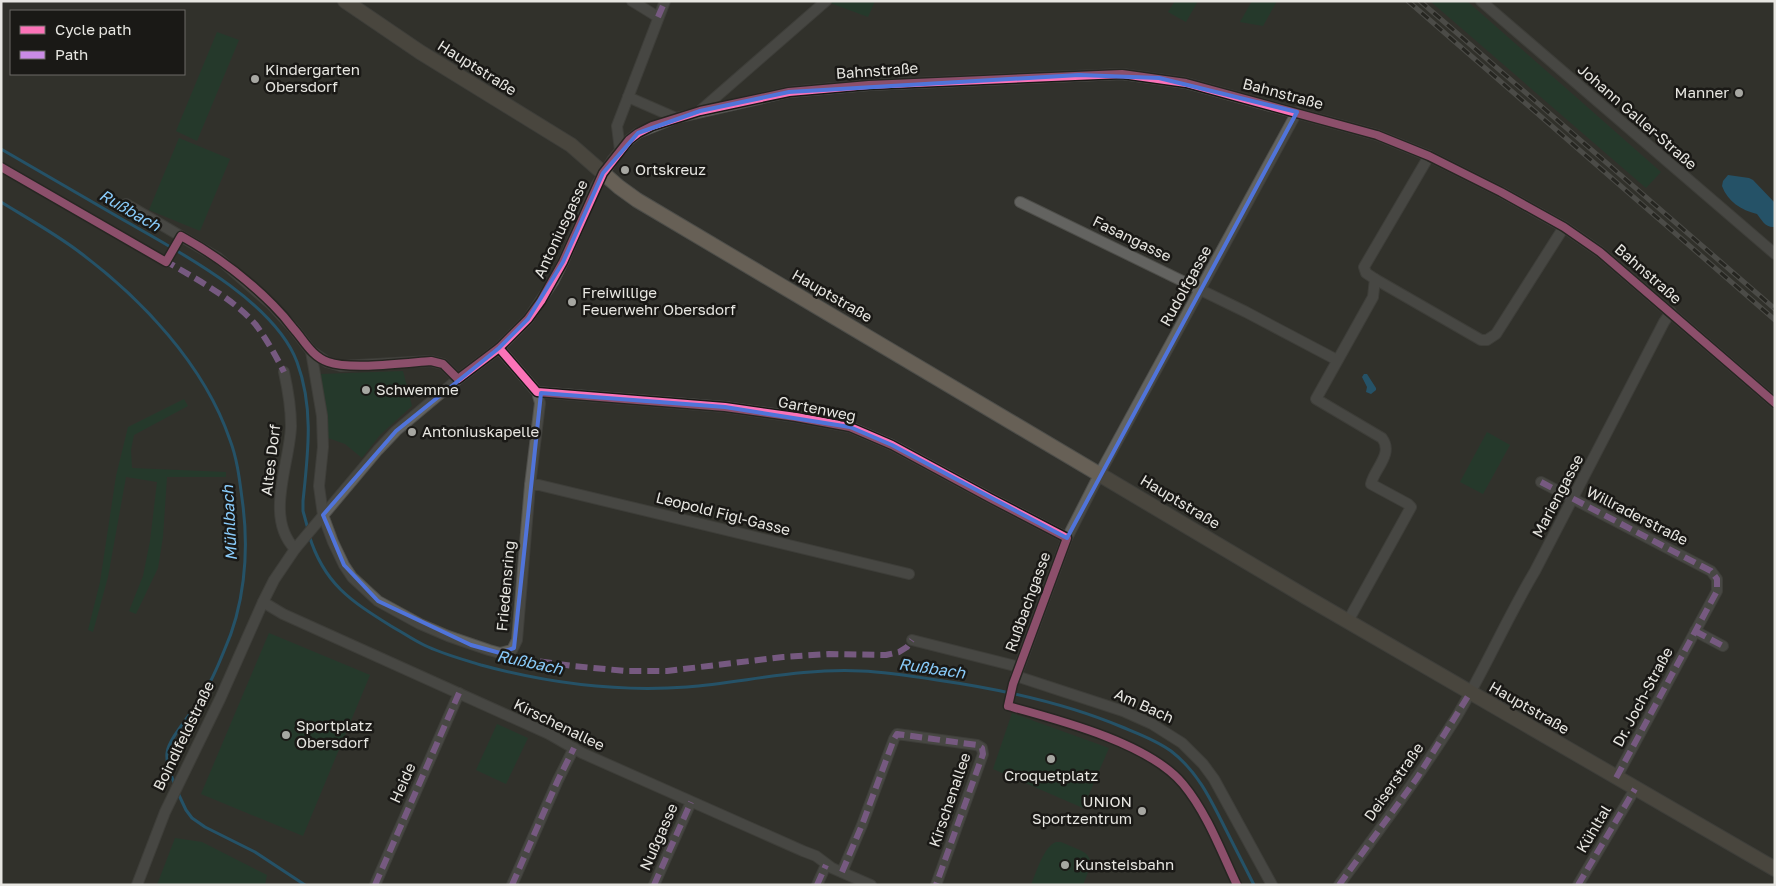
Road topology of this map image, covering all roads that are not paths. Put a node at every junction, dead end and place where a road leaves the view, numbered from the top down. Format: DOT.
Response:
graph roads {
  1 [pos="345,1"];
  2 [pos="632,1"];
  3 [pos="665,1"];
  4 [pos="826,1"];
  5 [pos="1481,1"];
  6 [pos="658,17"];
  7 [pos="628,97"];
  8 [pos="700,111"];
  9 [pos="1297,112"];
  10 [pos="676,118"];
  11 [pos="620,150"];
  12 [pos="1429,156"];
  13 [pos="603,173"];
  14 [pos="1020,202"];
  15 [pos="126,204"];
  16 [pos="1564,227"];
  17 [pos="1775,254"];
  18 [pos="1375,279"];
  19 [pos="1201,290"];
  20 [pos="1671,312"];
  21 [pos="499,348"];
  22 [pos="311,351"];
  23 [pos="1337,360"];
  24 [pos="284,372"];
  25 [pos="458,379"];
  26 [pos="537,392"];
  27 [pos="1775,403"];
  28 [pos="1100,473"];
  29 [pos="1541,482"];
  30 [pos="530,485"];
  31 [pos="1572,499"];
  32 [pos="321,517"];
  33 [pos="1067,538"];
  34 [pos="295,549"];
  35 [pos="909,574"];
  36 [pos="1718,579"];
  37 [pos="263,602"];
  38 [pos="1348,621"];
  39 [pos="1695,631"];
  40 [pos="912,640"];
  41 [pos="1724,646"];
  42 [pos="1018,671"];
  43 [pos="459,693"];
  44 [pos="1470,693"];
  45 [pos="574,748"];
  46 [pos="1616,778"];
  47 [pos="1635,789"];
  48 [pos="691,802"];
  49 [pos="826,865"];
  50 [pos="1775,869"];
  51 [pos="842,872"];
  52 [pos="137,885"];
  53 [pos="375,885"];
  54 [pos="512,885"];
  55 [pos="654,885"];
  56 [pos="818,885"];
  57 [pos="871,885"];
  58 [pos="936,885"];
  59 [pos="1272,885"];
  60 [pos="1339,885"];
  61 [pos="1578,885"];
  1 -- 13 [label="main road, Hauptstraße"];
  2 -- 6 [label="street"];
  3 -- 6 [label="street"];
  4 -- 8 [label="street"];
  5 -- 17 [label="street, Johann Galler-Straße"];
  6 -- 7 [label="street"];
  7 -- 10 [label="street"];
  7 -- 11 [label="street"];
  8 -- 9 [label="street, Bahnstraße"];
  8 -- 10 [label="street, Bahnstraße"];
  9 -- 12 [label="street, Bahnstraße"];
  9 -- 19 [label="street, Rudolfgasse"];
  10 -- 11 [label="street, Bahnstraße"];
  11 -- 13 [label="street, Antoniusgasse"];
  12 -- 16 [label="street, Bahnstraße"];
  12 -- 18 [label="street"];
  13 -- 21 [label="street, Antoniusgasse"];
  13 -- 28 [label="main road, Hauptstraße"];
  14 -- 19 [label="street, Fasangasse"];
  15 -- 22 [label="street"];
  16 -- 18 [label="street"];
  16 -- 20 [label="street, Bahnstraße"];
  18 -- 23 [label="street"];
  19 -- 23 [label="street, Fasangasse"];
  19 -- 28 [label="street, Rudolfgasse"];
  20 -- 27 [label="street, Bahnstraße"];
  20 -- 31 [label="street, Mariengasse"];
  21 -- 25 [label="street, Antoniusgasse"];
  21 -- 26 [label="street"];
  22 -- 25 [label="street"];
  22 -- 32 [label="street, Friedensring"];
  23 -- 38 [label="street"];
  24 -- 34 [label="street, Altes Dorf"];
  25 -- 32 [label="street, Antoniusgasse"];
  26 -- 30 [label="street, Friedensring"];
  26 -- 33 [label="street, Gartenweg"];
  28 -- 33 [label="street, Rußbachgasse"];
  28 -- 38 [label="main road, Hauptstraße"];
  29 -- 31 [label="street, Willraderstraße"];
  30 -- 32 [label="street, Friedensring"];
  30 -- 35 [label="street, Leopold Figl-Gasse"];
  31 -- 36 [label="street, Willraderstraße"];
  31 -- 44 [label="street, Mariengasse"];
  32 -- 34 [label="street, Antoniusgasse"];
  33 -- 42 [label="street, Rußbachgasse"];
  34 -- 37 [label="street, Antoniusgasse"];
  36 -- 39 [label="street, Dr. Joch-Straße"];
  37 -- 43 [label="street, Kirschenallee"];
  37 -- 52 [label="street, Boindlfeldstraße"];
  38 -- 44 [label="main road, Hauptstraße"];
  39 -- 41 [label="street"];
  39 -- 46 [label="street, Dr. Joch-Straße"];
  40 -- 42 [label="street, Am Bach"];
  42 -- 59 [label="street, Am Bach"];
  43 -- 45 [label="street, Kirschenallee"];
  43 -- 53 [label="street, Heide"];
  44 -- 46 [label="main road, Hauptstraße"];
  44 -- 60 [label="street, Deiserstraße"];
  45 -- 48 [label="street, Kirschenallee"];
  45 -- 54 [label="street"];
  46 -- 47 [label="main road, Hauptstraße"];
  47 -- 50 [label="main road, Hauptstraße"];
  47 -- 61 [label="street, Kühltal"];
  48 -- 49 [label="street, Kirschenallee"];
  48 -- 55 [label="street, Nußgasse"];
  49 -- 51 [label="street, Kirschenallee"];
  49 -- 56 [label="street"];
  51 -- 57 [label="street, Kirschenallee"];
  51 -- 58 [label="street, Kirschenallee"];
}
